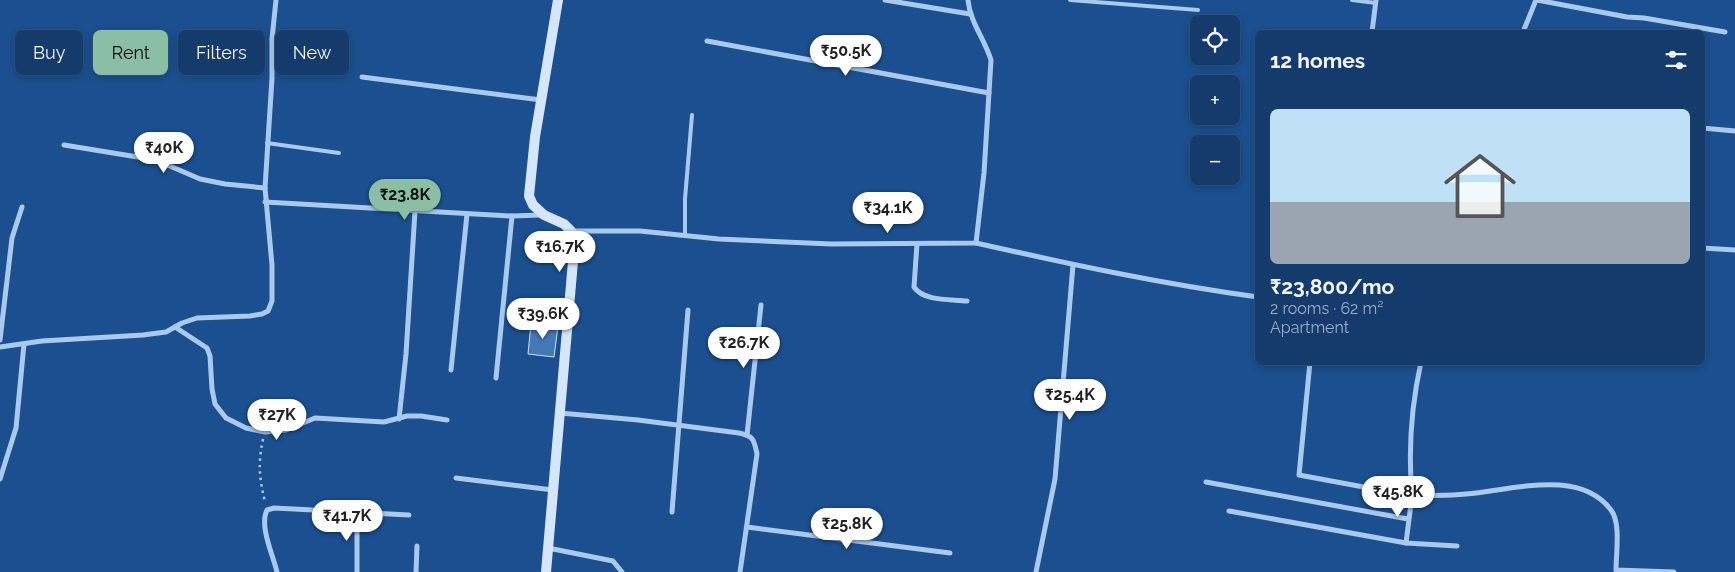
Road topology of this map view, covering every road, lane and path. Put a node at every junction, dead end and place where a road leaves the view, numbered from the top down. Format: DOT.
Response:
graph roads {
  1 [pos="276,0"];
  2 [pos="558,0"];
  3 [pos="886,0"];
  4 [pos="968,0"];
  5 [pos="1070,0"];
  6 [pos="1352,0"];
  7 [pos="1536,0"];
  8 [pos="1376,2"];
  9 [pos="1198,10"];
  10 [pos="970,14"];
  11 [pos="1372,30"];
  12 [pos="1524,30"];
  13 [pos="1725,32"];
  14 [pos="707,41"];
  15 [pos="362,76"];
  16 [pos="989,93"];
  17 [pos="541,100"];
  18 [pos="692,115"];
  19 [pos="1705,128"];
  20 [pos="1735,131"];
  21 [pos="268,143"];
  22 [pos="64,145"];
  23 [pos="339,152"];
  24 [pos="265,188"];
  25 [pos="265,202"];
  26 [pos="22,207"];
  27 [pos="415,211"];
  28 [pos="467,214"];
  29 [pos="544,215"];
  30 [pos="512,216"];
  31 [pos="571,231"];
  32 [pos="685,236"];
  33 [pos="976,243"];
  34 [pos="917,244"];
  35 [pos="1705,248"];
  36 [pos="1735,250"];
  37 [pos="1074,265"];
  38 [pos="1255,297"];
  39 [pos="968,301"];
  40 [pos="761,305"];
  41 [pos="688,310"];
  42 [pos="175,327"];
  43 [pos="0,340"];
  44 [pos="24,344"];
  45 [pos="0,346"];
  46 [pos="1310,365"];
  47 [pos="1420,365"];
  48 [pos="451,370"];
  49 [pos="496,378"];
  50 [pos="560,413"];
  51 [pos="399,419"];
  52 [pos="447,420"];
  53 [pos="678,425"];
  54 [pos="265,432"];
  55 [pos="747,435"];
  56 [pos="456,478"];
  57 [pos="0,479"];
  58 [pos="1206,482"];
  59 [pos="553,490"];
  60 [pos="1412,496"];
  61 [pos="267,510"];
  62 [pos="1228,511"];
  63 [pos="357,512"];
  64 [pos="672,512"];
  65 [pos="409,515"];
  66 [pos="1408,519"];
  67 [pos="747,527"];
  68 [pos="1406,543"];
  69 [pos="417,546"];
  70 [pos="1457,546"];
  71 [pos="548,548"];
  72 [pos="950,552"];
  73 [pos="1615,571"];
  74 [pos="277,572"];
  75 [pos="357,572"];
  76 [pos="416,572"];
  77 [pos="546,572"];
  78 [pos="622,572"];
  79 [pos="740,572"];
  80 [pos="1036,572"];
  81 [pos="1674,572"];
  1 -- 21 [label="street"];
  2 -- 17 [label="main road"];
  3 -- 10 [label="street"];
  4 -- 10 [label="street"];
  5 -- 9 [label="lane"];
  6 -- 8 [label="lane"];
  7 -- 12 [label="street"];
  7 -- 13 [label="street"];
  8 -- 11 [label="street"];
  10 -- 16 [label="street"];
  14 -- 16 [label="street"];
  15 -- 17 [label="street"];
  16 -- 33 [label="street"];
  17 -- 29 [label="main road"];
  18 -- 32 [label="lane"];
  19 -- 20 [label="street"];
  21 -- 23 [label="lane"];
  21 -- 24 [label="street"];
  22 -- 24 [label="street"];
  24 -- 25 [label="street"];
  25 -- 27 [label="street"];
  25 -- 42 [label="street"];
  26 -- 43 [label="street"];
  27 -- 28 [label="street"];
  27 -- 51 [label="street"];
  28 -- 30 [label="street"];
  28 -- 48 [label="street"];
  29 -- 30 [label="street"];
  29 -- 31 [label="main road"];
  30 -- 49 [label="street"];
  31 -- 32 [label="street"];
  31 -- 50 [label="main road"];
  32 -- 34 [label="street"];
  33 -- 34 [label="street"];
  33 -- 37 [label="street"];
  34 -- 39 [label="street"];
  35 -- 36 [label="street"];
  37 -- 38 [label="street"];
  37 -- 80 [label="street"];
  40 -- 55 [label="street"];
  41 -- 53 [label="street"];
  42 -- 44 [label="street"];
  42 -- 54 [label="street"];
  44 -- 45 [label="street"];
  44 -- 57 [label="street"];
  46 -- 60 [label="street"];
  47 -- 60 [label="street"];
  50 -- 53 [label="street"];
  50 -- 59 [label="main road"];
  51 -- 52 [label="street"];
  51 -- 54 [label="street"];
  53 -- 55 [label="street"];
  53 -- 64 [label="street"];
  54 -- 61 [label="path"];
  55 -- 67 [label="street"];
  56 -- 59 [label="street"];
  58 -- 66 [label="street"];
  59 -- 71 [label="main road"];
  60 -- 66 [label="street"];
  60 -- 73 [label="street"];
  61 -- 63 [label="street"];
  61 -- 74 [label="street"];
  62 -- 68 [label="street"];
  63 -- 65 [label="street"];
  63 -- 75 [label="street"];
  66 -- 68 [label="street"];
  67 -- 72 [label="street"];
  67 -- 79 [label="street"];
  68 -- 70 [label="street"];
  69 -- 76 [label="street"];
  71 -- 77 [label="main road"];
  71 -- 78 [label="street"];
  73 -- 81 [label="street"];
}
